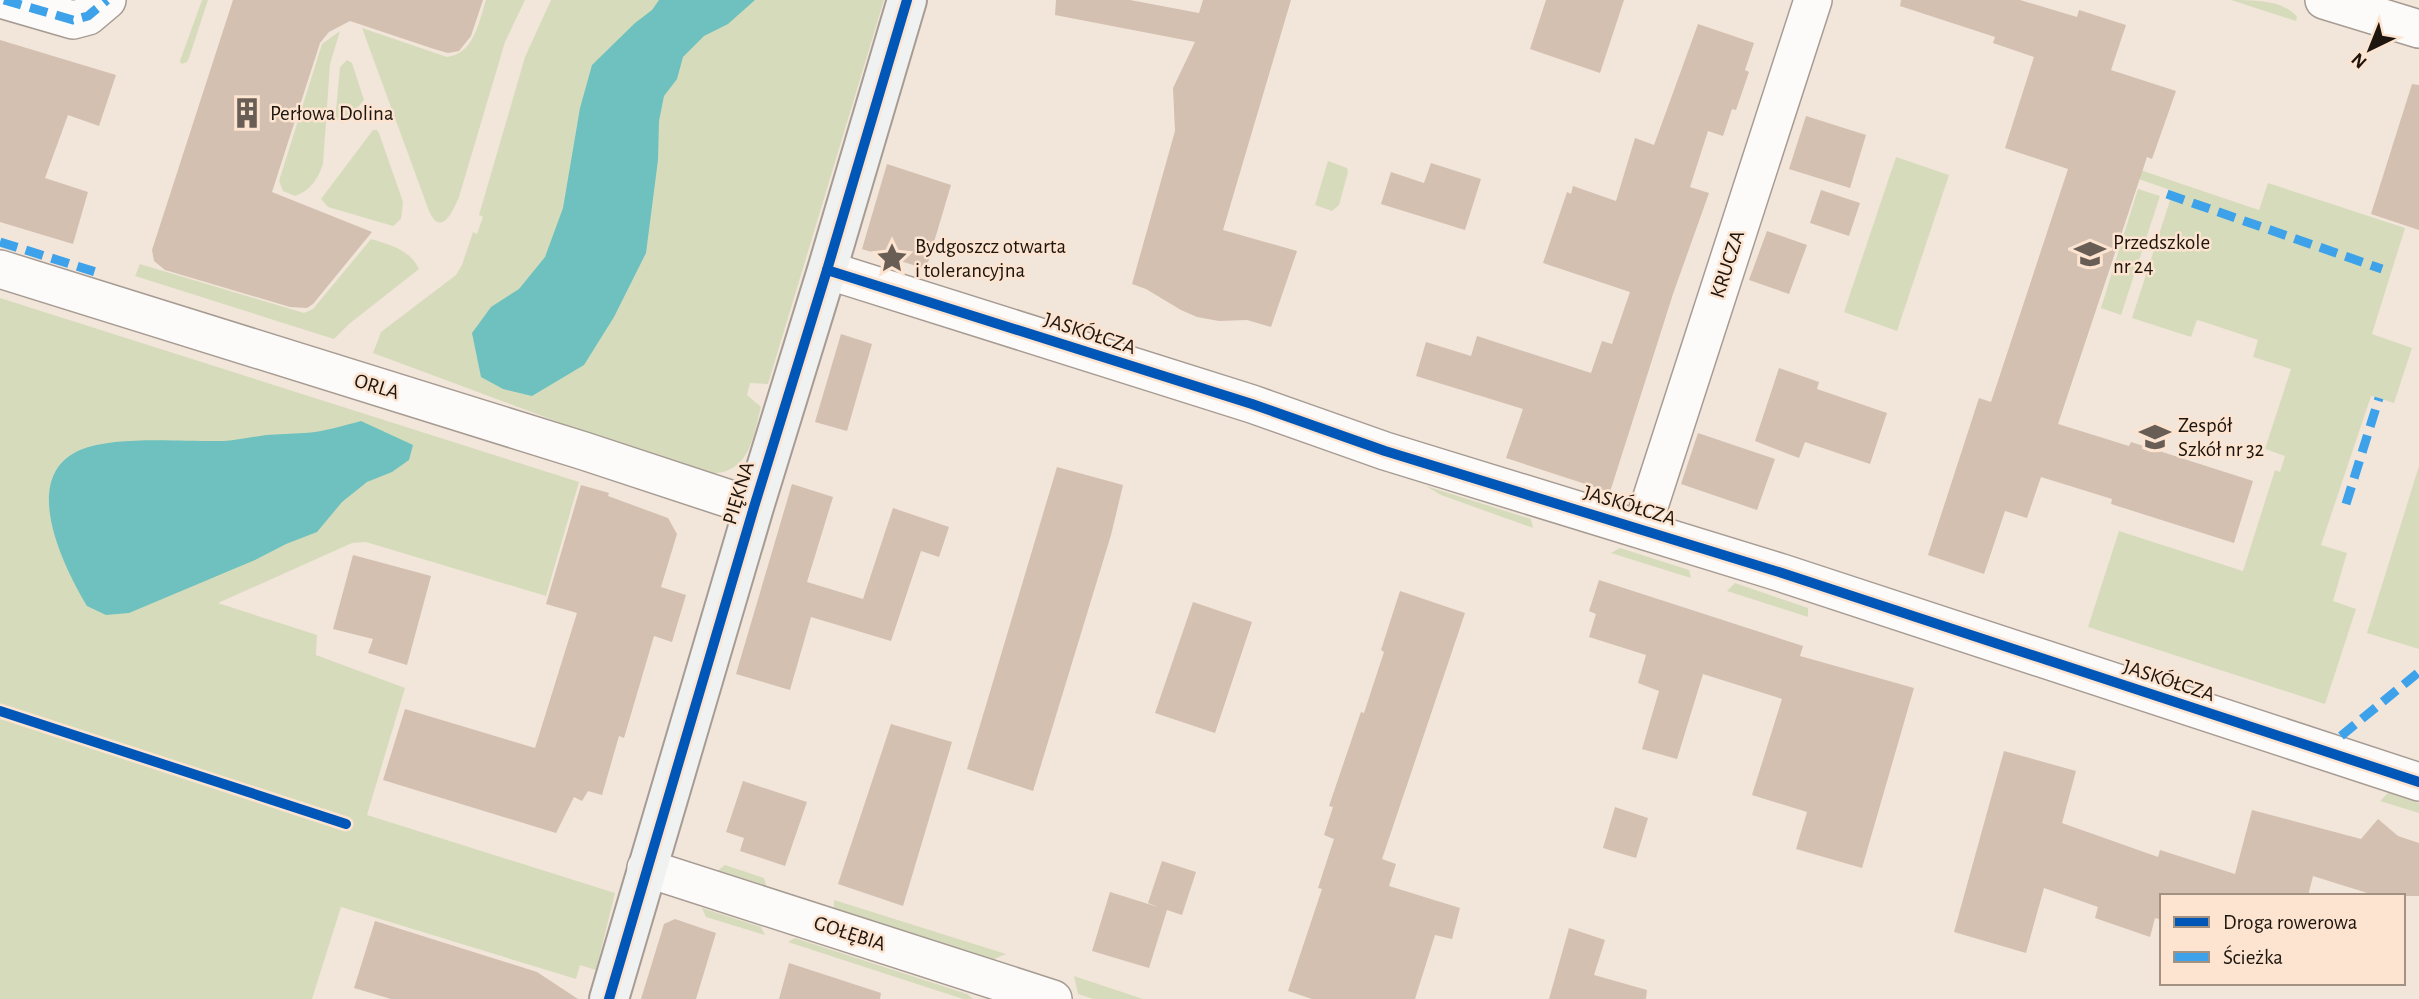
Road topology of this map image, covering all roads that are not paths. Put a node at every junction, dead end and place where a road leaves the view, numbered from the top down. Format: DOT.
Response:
graph roads {
  1 [pos="4,0"];
  2 [pos="107,0"];
  3 [pos="907,0"];
  4 [pos="1813,0"];
  5 [pos="2324,0"];
  6 [pos="2419,29"];
  7 [pos="0,269"];
  8 [pos="827,270"];
  9 [pos="754,507"];
  10 [pos="1642,528"];
  11 [pos="2419,782"];
  12 [pos="646,868"];
  13 [pos="609,999"];
  14 [pos="1053,999"];
  1 -- 2 [label="street"];
  3 -- 8 [label="street, PIĘKNA"];
  4 -- 10 [label="street, KRUCZA"];
  5 -- 6 [label="street"];
  7 -- 9 [label="street, ORLA"];
  8 -- 9 [label="street, PIĘKNA"];
  8 -- 10 [label="street, JASKÓŁCZA"];
  9 -- 12 [label="street, PIĘKNA"];
  10 -- 11 [label="street, JASKÓŁCZA"];
  12 -- 13 [label="street, PIĘKNA"];
  12 -- 14 [label="street, GOŁĘBIA"];
}
